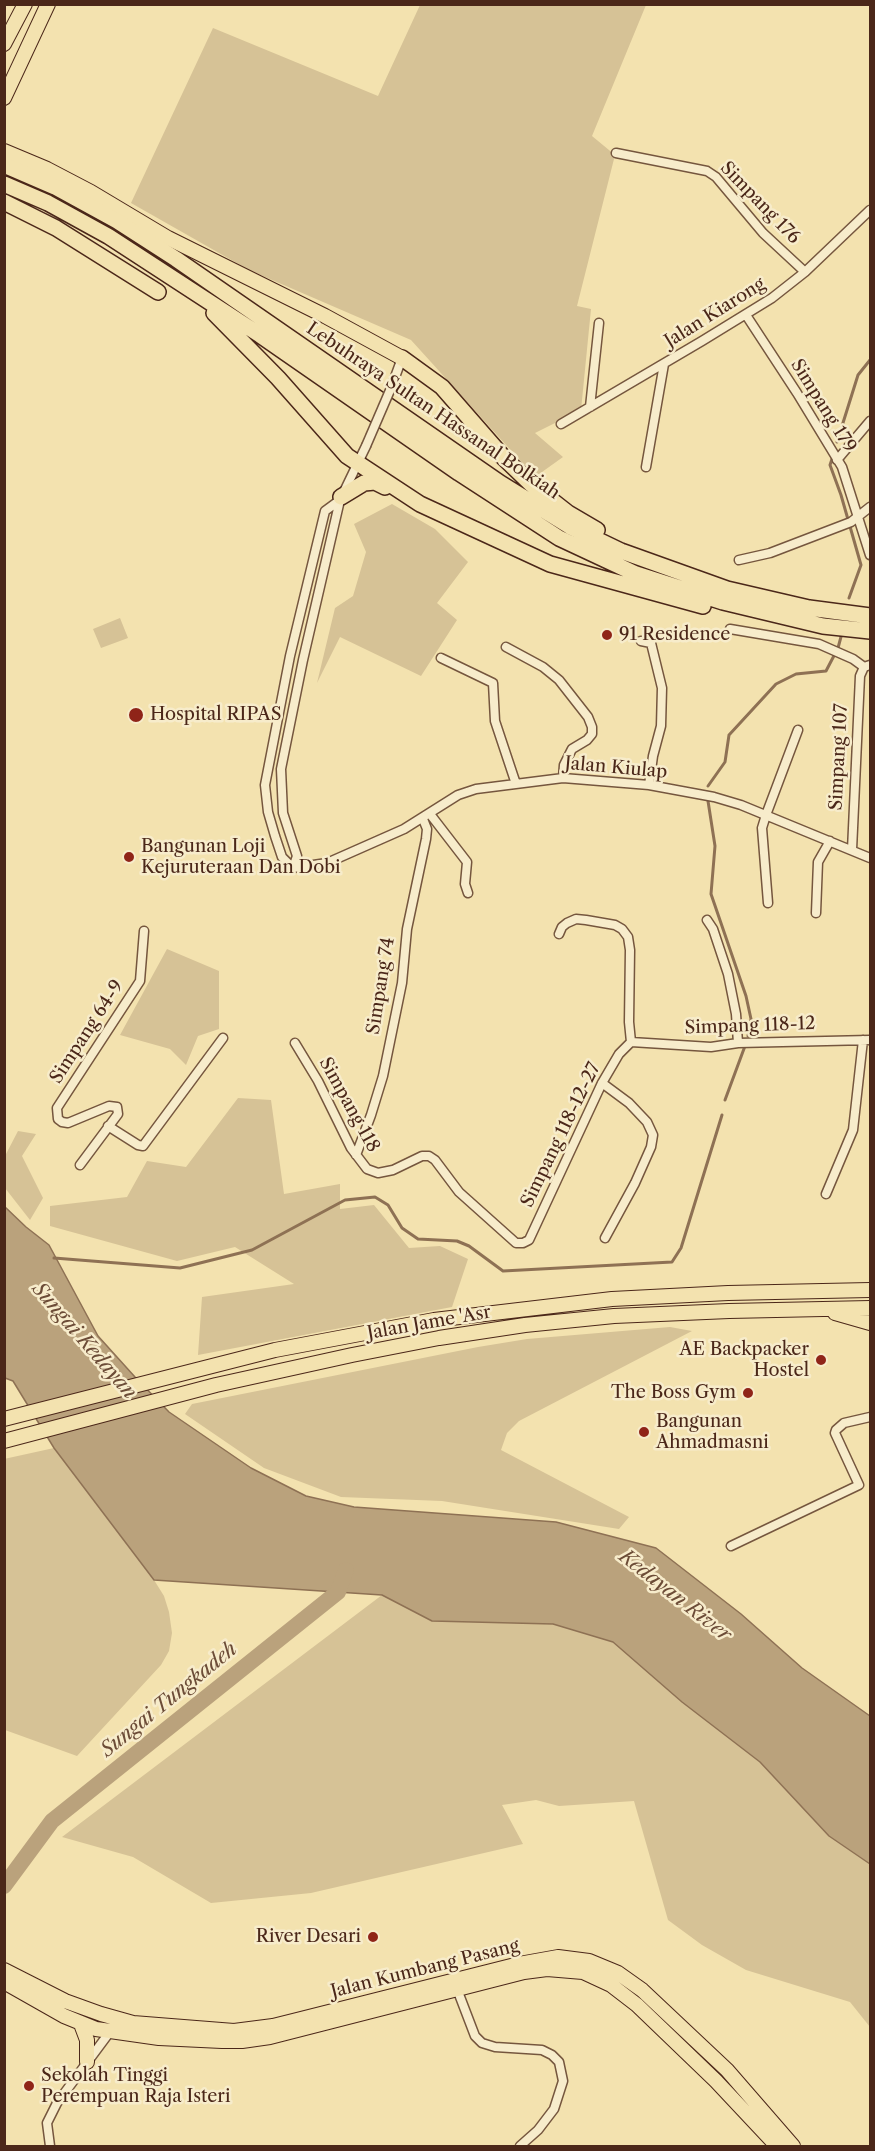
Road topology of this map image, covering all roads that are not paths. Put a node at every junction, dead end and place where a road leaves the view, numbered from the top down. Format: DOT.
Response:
graph roads {
  1 [pos="25,4"];
  2 [pos="48,4"];
  3 [pos="4,44"];
  4 [pos="4,98"];
  5 [pos="4,151"];
  6 [pos="616,153"];
  7 [pos="4,165"];
  8 [pos="4,184"];
  9 [pos="4,202"];
  10 [pos="870,210"];
  11 [pos="805,272"];
  12 [pos="186,287"];
  13 [pos="158,292"];
  14 [pos="746,315"];
  15 [pos="599,323"];
  16 [pos="402,358"];
  17 [pos="664,364"];
  18 [pos="590,407"];
  19 [pos="870,421"];
  20 [pos="561,424"];
  21 [pos="837,460"];
  22 [pos="358,464"];
  23 [pos="646,467"];
  24 [pos="341,498"];
  25 [pos="420,504"];
  26 [pos="870,507"];
  27 [pos="858,518"];
  28 [pos="870,555"];
  29 [pos="739,561"];
  30 [pos="684,575"];
  31 [pos="774,615"];
  32 [pos="870,616"];
  33 [pos="730,629"];
  34 [pos="870,631"];
  35 [pos="641,641"];
  36 [pos="506,647"];
  37 [pos="441,658"];
  38 [pos="867,666"];
  39 [pos="798,730"];
  40 [pos="562,778"];
  41 [pos="516,784"];
  42 [pos="649,786"];
  43 [pos="766,815"];
  44 [pos="426,816"];
  45 [pos="830,841"];
  46 [pos="852,850"];
  47 [pos="870,858"];
  48 [pos="293,868"];
  49 [pos="468,892"];
  50 [pos="768,903"];
  51 [pos="816,913"];
  52 [pos="707,920"];
  53 [pos="144,931"];
  54 [pos="559,934"];
  55 [pos="223,1038"];
  56 [pos="867,1040"];
  57 [pos="631,1042"];
  58 [pos="295,1043"];
  59 [pos="738,1043"];
  60 [pos="602,1083"];
  61 [pos="108,1126"];
  62 [pos="356,1155"];
  63 [pos="80,1165"];
  64 [pos="826,1194"];
  65 [pos="605,1238"];
  66 [pos="523,1243"];
  67 [pos="870,1290"];
  68 [pos="870,1308"];
  69 [pos="818,1309"];
  70 [pos="870,1323"];
  71 [pos="870,1417"];
  72 [pos="6,1419"];
  73 [pos="4,1441"];
  74 [pos="732,1546"];
  75 [pos="4,1970"];
  76 [pos="4,1982"];
  77 [pos="457,1989"];
  78 [pos="120,2019"];
  79 [pos="81,2024"];
  80 [pos="110,2032"];
  81 [pos="87,2062"];
  82 [pos="50,2146"];
  83 [pos="520,2146"];
  84 [pos="777,2146"];
  85 [pos="793,2146"];
  1 -- 3 [label="main road"];
  2 -- 4 [label="main road"];
  5 -- 16 [label="main road"];
  6 -- 11 [label="street, Simpang 176"];
  7 -- 30 [label="highway, Lebuhraya Sultan Hassanal Bolkiah"];
  8 -- 12 [label="highway, Lebuhraya Sultan Hassanal Bolkiah"];
  9 -- 13 [label="highway"];
  10 -- 11 [label="street, Jalan Kiarong"];
  11 -- 14 [label="street, Jalan Kiarong"];
  12 -- 22 [label="highway"];
  12 -- 31 [label="highway, Lebuhraya Sultan Hassanal Bolkiah"];
  14 -- 17 [label="street, Jalan Kiarong"];
  14 -- 21 [label="street, Simpang 179"];
  15 -- 18 [label="street"];
  16 -- 22 [label="street, bridge"];
  16 -- 30 [label="highway"];
  17 -- 18 [label="street, Jalan Kiarong"];
  17 -- 23 [label="street"];
  18 -- 20 [label="street, Jalan Kiarong"];
  19 -- 21 [label="street"];
  21 -- 27 [label="street, Simpang 179"];
  22 -- 24 [label="street"];
  22 -- 25 [label="highway"];
  24 -- 25 [label="highway"];
  24 -- 48 [label="street"];
  24 -- 48 [label="street"];
  25 -- 31 [label="highway"];
  26 -- 27 [label="street"];
  27 -- 28 [label="street, Simpang 179"];
  27 -- 29 [label="street"];
  30 -- 32 [label="highway, Lebuhraya Sultan Hassanal Bolkiah"];
  31 -- 34 [label="highway, Lebuhraya Sultan Hassanal Bolkiah"];
  33 -- 38 [label="street, Simpang 107"];
  35 -- 42 [label="street"];
  36 -- 40 [label="street"];
  37 -- 41 [label="street"];
  38 -- 46 [label="street, Simpang 107"];
  39 -- 43 [label="street"];
  40 -- 41 [label="street, Jalan Kiulap"];
  40 -- 42 [label="street, Jalan Kiulap"];
  41 -- 44 [label="street, Jalan Kiulap"];
  42 -- 43 [label="street, Jalan Kiulap"];
  43 -- 45 [label="street, Jalan Kiulap"];
  43 -- 50 [label="street"];
  44 -- 48 [label="street, Jalan Kiulap"];
  44 -- 49 [label="street"];
  44 -- 62 [label="street, Simpang 74"];
  45 -- 46 [label="street, Jalan Kiulap"];
  45 -- 51 [label="street"];
  46 -- 47 [label="street, Jalan Kiulap"];
  52 -- 59 [label="street"];
  53 -- 61 [label="street, Simpang 64-9"];
  54 -- 57 [label="street"];
  55 -- 61 [label="street"];
  56 -- 59 [label="street, Simpang 118-12"];
  56 -- 64 [label="street"];
  57 -- 59 [label="street, Simpang 118-12"];
  57 -- 60 [label="street, Simpang 118-12-27"];
  58 -- 62 [label="street, Simpang 118"];
  60 -- 65 [label="street"];
  60 -- 66 [label="street, Simpang 118-12-27"];
  61 -- 63 [label="street"];
  62 -- 66 [label="street, Simpang 118"];
  67 -- 72 [label="main road, Jalan Jame 'Asr"];
  68 -- 69 [label="main road, Jalan Jame 'Asr"];
  69 -- 70 [label="main road"];
  69 -- 73 [label="main road, Jalan Jame 'Asr"];
  71 -- 74 [label="street"];
  75 -- 78 [label="main road, Jalan Kumbang Pasang"];
  76 -- 79 [label="main road, Jalan Kumbang Pasang"];
  77 -- 80 [label="main road, Jalan Kumbang Pasang"];
  77 -- 83 [label="street"];
  77 -- 84 [label="main road, Jalan Kumbang Pasang"];
  78 -- 80 [label="street"];
  78 -- 85 [label="main road, Jalan Kumbang Pasang"];
  79 -- 80 [label="main road, Jalan Kumbang Pasang"];
  79 -- 81 [label="main road"];
  80 -- 81 [label="street"];
  81 -- 82 [label="street"];
}
